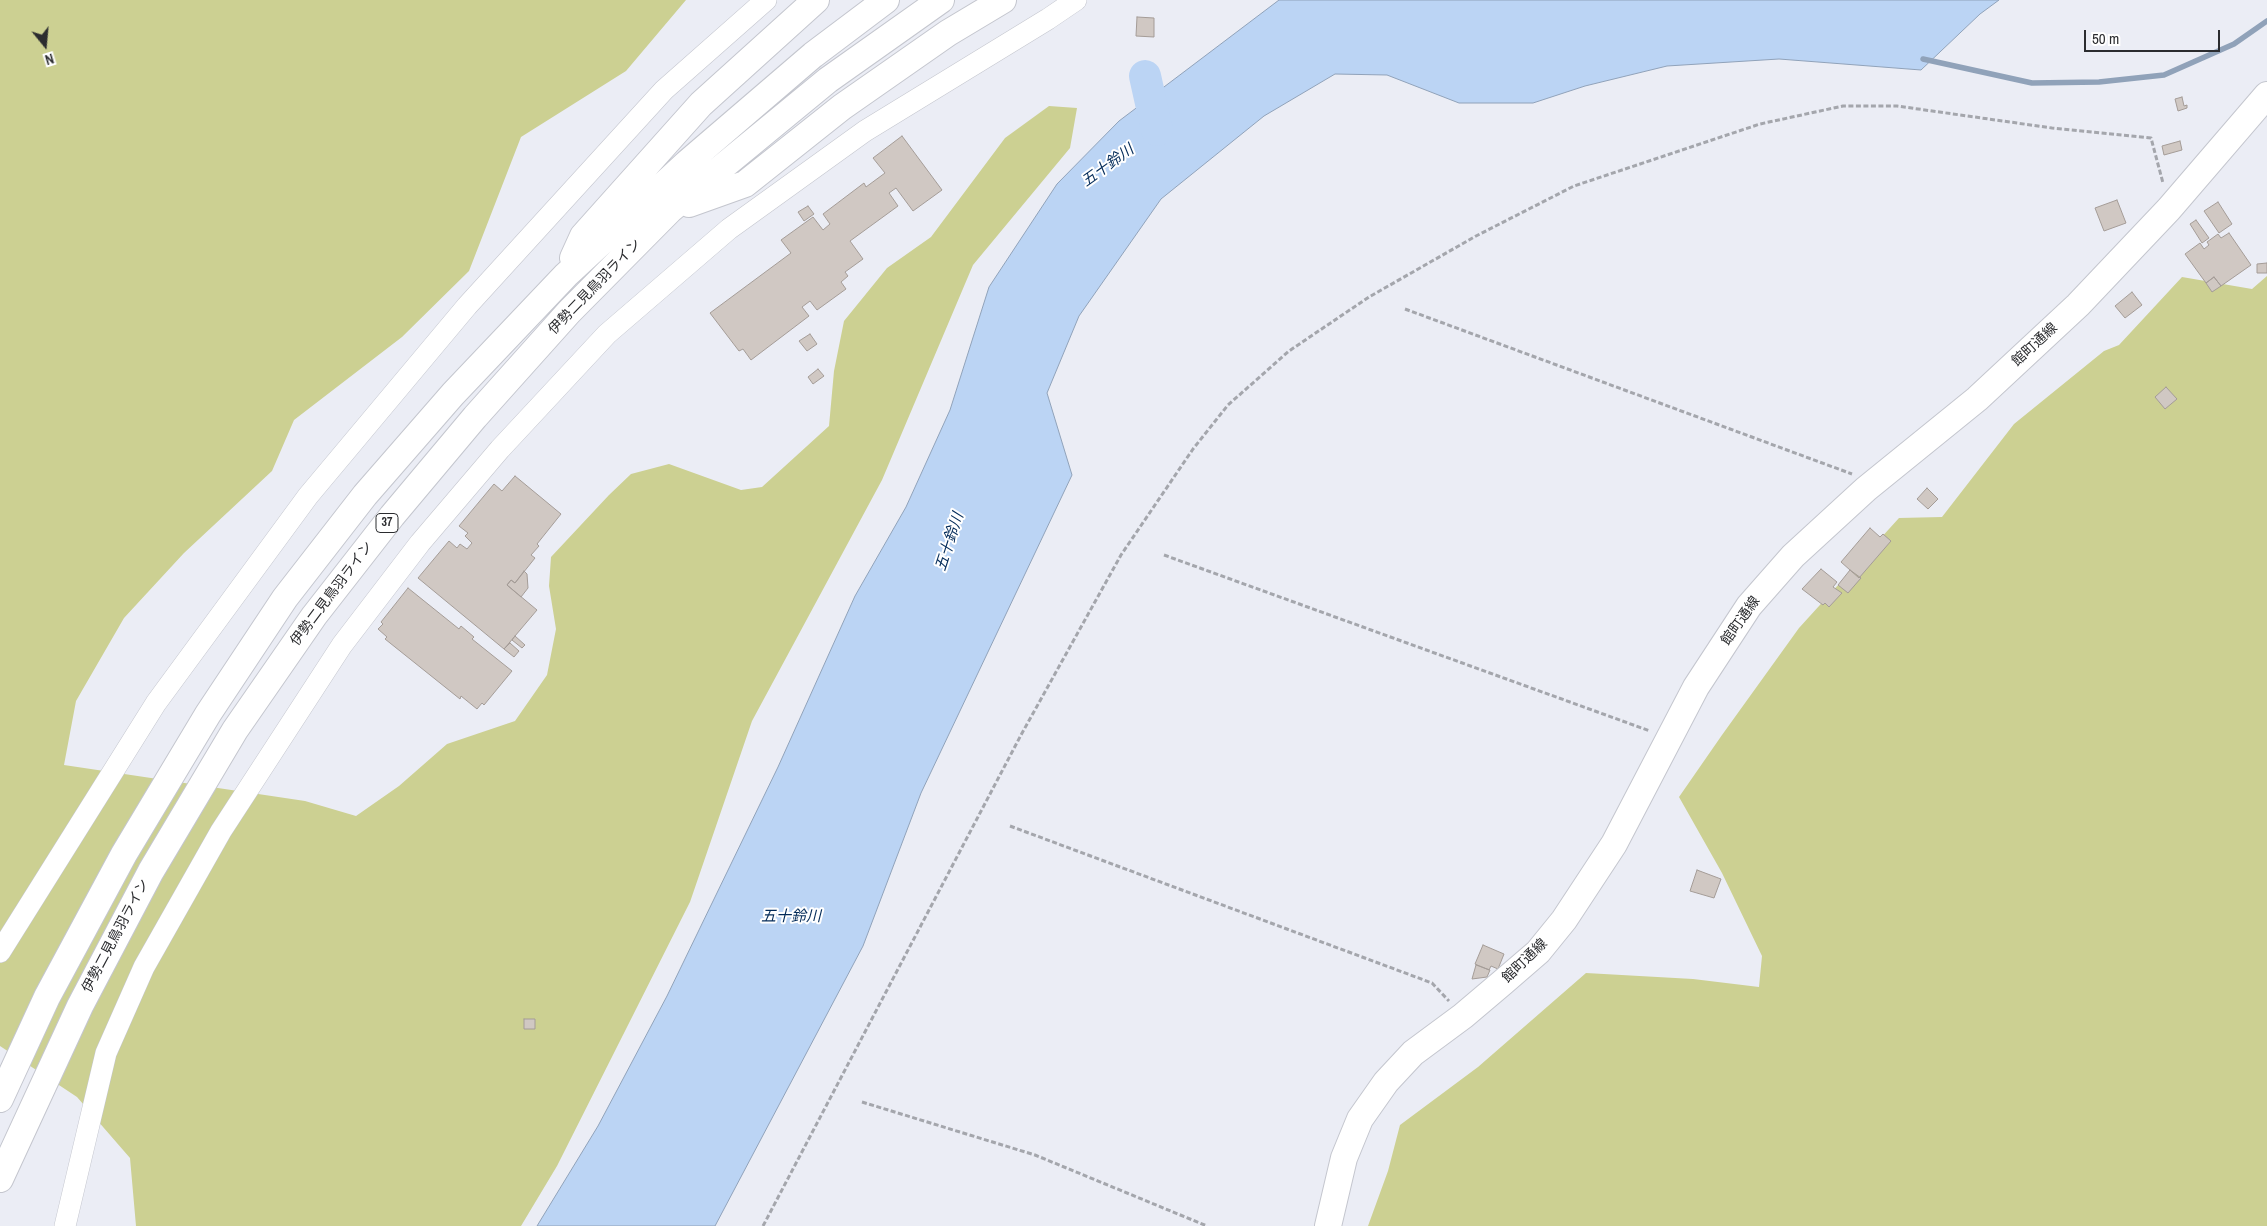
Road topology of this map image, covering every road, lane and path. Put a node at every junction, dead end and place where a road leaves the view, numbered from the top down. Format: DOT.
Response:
graph roads {
  1 [pos="766,0"];
  2 [pos="816,0"];
  3 [pos="886,0"];
  4 [pos="941,0"];
  5 [pos="1003,0"];
  6 [pos="1076,0"];
  7 [pos="2267,95"];
  8 [pos="2169,209"];
  9 [pos="670,210"];
  10 [pos="566,275"];
  11 [pos="1405,309"];
  12 [pos="1866,489"];
  13 [pos="1164,555"];
  14 [pos="1669,738"];
  15 [pos="1010,826"];
  16 [pos="0,952"];
  17 [pos="1463,1016"];
  18 [pos="0,1099"];
  19 [pos="862,1102"];
  20 [pos="0,1179"];
  21 [pos="65,1226"];
  22 [pos="763,1226"];
  23 [pos="1207,1226"];
  24 [pos="1328,1226"];
  1 -- 16 [label="street"];
  2 -- 10 [label="main road"];
  3 -- 10 [label="main road, 伊勢二見鳥羽ライン / 37"];
  4 -- 9 [label="main road, 伊勢二見鳥羽ライン / 37"];
  5 -- 9 [label="main road"];
  6 -- 21 [label="street"];
  7 -- 8 [label="main road, 館町通線"];
  8 -- 12 [label="main road, 館町通線"];
  8 -- 22 [label="path"];
  9 -- 20 [label="main road, 伊勢二見鳥羽ライン / 37"];
  10 -- 18 [label="main road, 伊勢二見鳥羽ライン / 37"];
  11 -- 12 [label="path"];
  12 -- 14 [label="main road, 館町通線"];
  13 -- 14 [label="path"];
  14 -- 17 [label="main road, 館町通線"];
  15 -- 17 [label="path"];
  17 -- 24 [label="main road, 館町通線"];
  19 -- 23 [label="path"];
}
